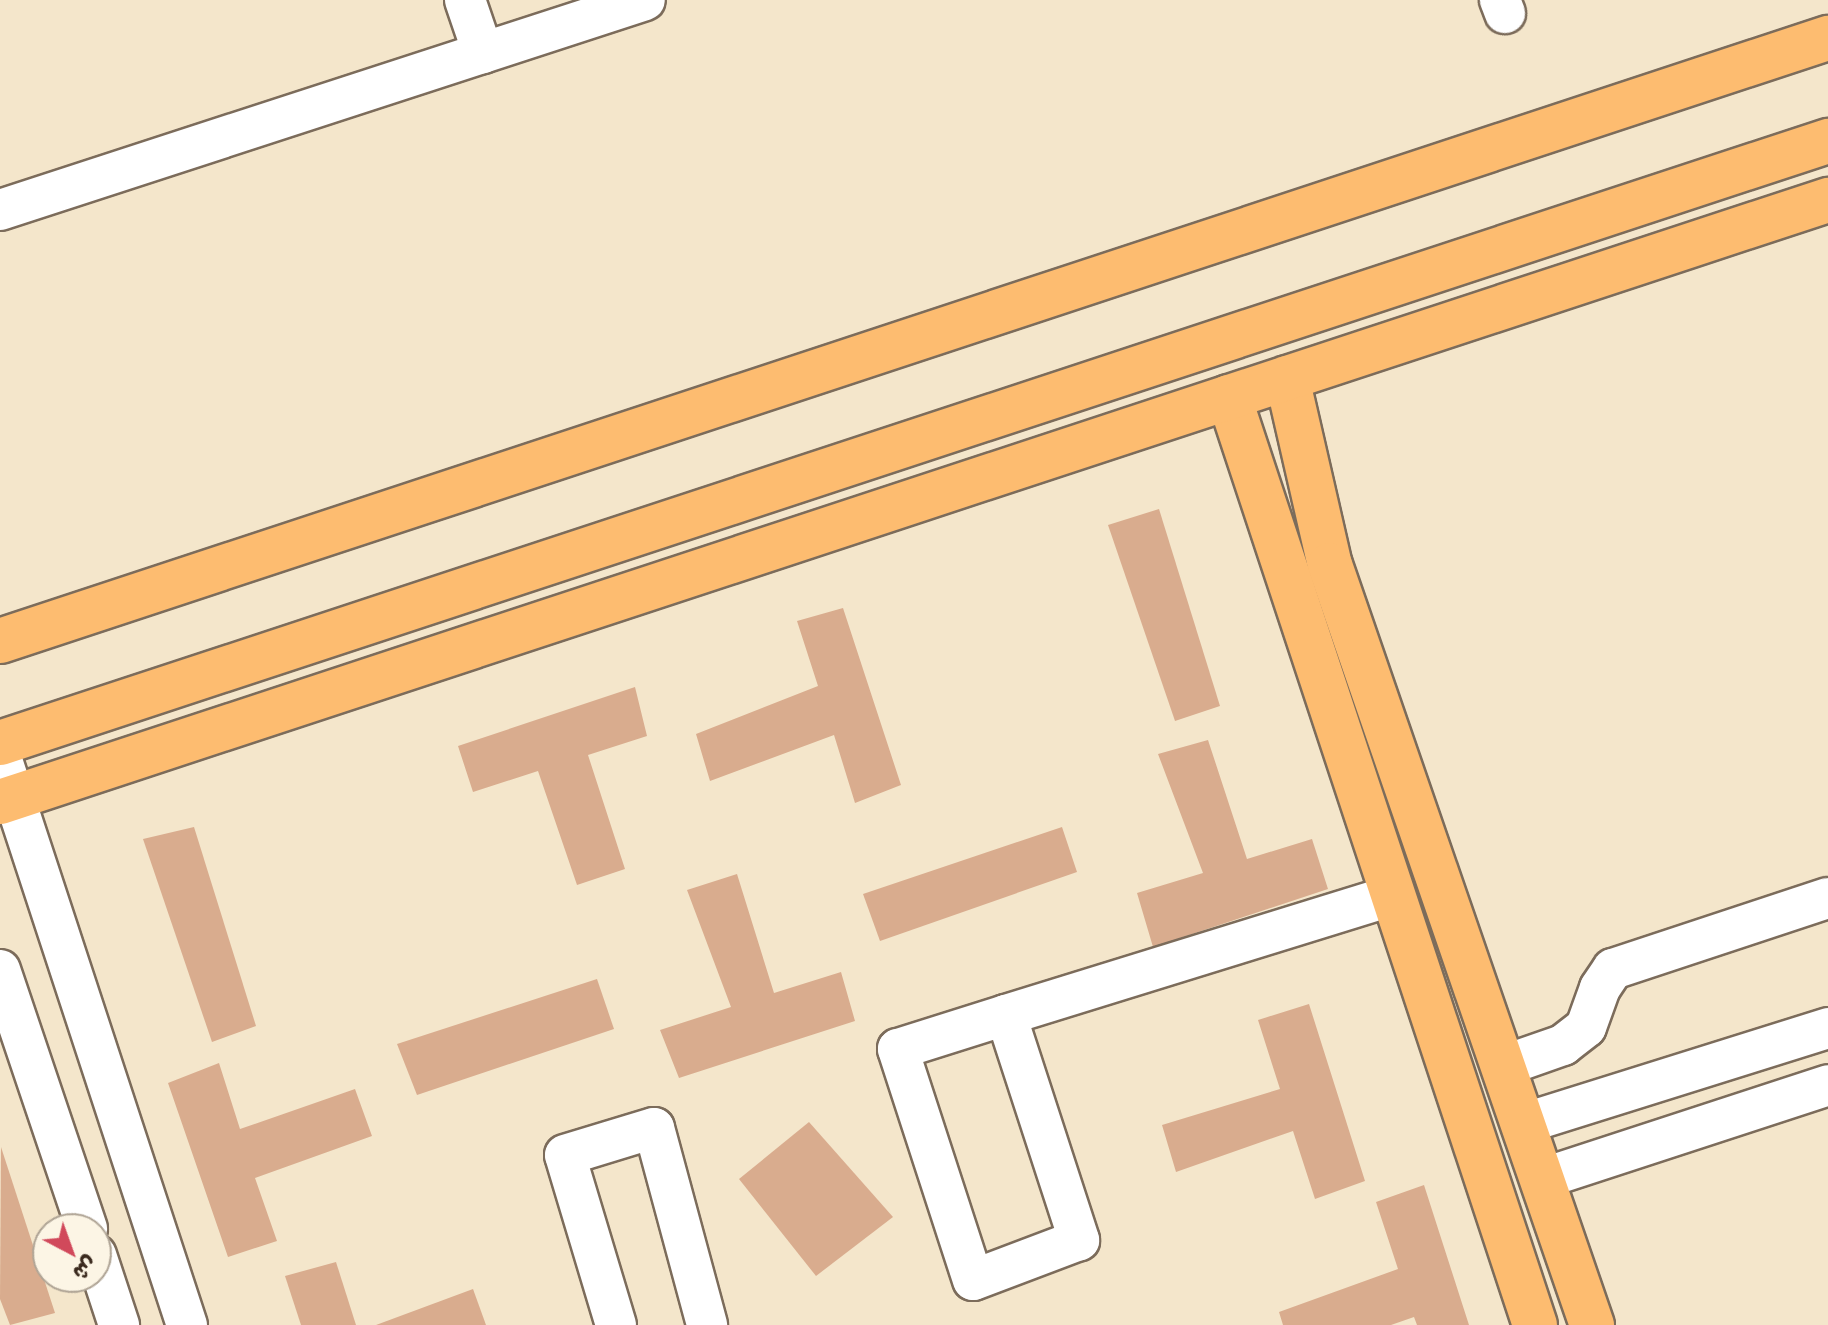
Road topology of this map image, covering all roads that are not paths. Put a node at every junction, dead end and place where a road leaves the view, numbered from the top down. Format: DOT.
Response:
graph roads {
  1 [pos="465,0"];
  2 [pos="645,0"];
  3 [pos="1828,38"];
  4 [pos="483,53"];
  5 [pos="1828,141"];
  6 [pos="1828,200"];
  7 [pos="0,210"];
  8 [pos="1287,378"];
  9 [pos="1229,397"];
  10 [pos="0,641"];
  11 [pos="0,743"];
  12 [pos="0,754"];
  13 [pos="8,800"];
  14 [pos="1393,895"];
  15 [pos="1828,898"];
  16 [pos="0,970"];
  17 [pos="1006,1015"];
  18 [pos="1828,1028"];
  19 [pos="1503,1066"];
  20 [pos="1828,1085"];
  21 [pos="1522,1124"];
  22 [pos="1541,1179"];
  23 [pos="82,1213"];
  24 [pos="108,1293"];
  25 [pos="119,1325"];
  26 [pos="187,1325"];
  27 [pos="616,1325"];
  28 [pos="707,1325"];
  29 [pos="1535,1325"];
  30 [pos="1592,1325"];
  1 -- 4 [label="street"];
  2 -- 4 [label="street"];
  3 -- 10 [label="main road"];
  4 -- 7 [label="street"];
  5 -- 11 [label="main road"];
  6 -- 8 [label="main road"];
  8 -- 9 [label="main road"];
  8 -- 19 [label="main road"];
  9 -- 13 [label="main road"];
  9 -- 14 [label="main road"];
  12 -- 13 [label="street"];
  13 -- 26 [label="street"];
  14 -- 17 [label="street"];
  14 -- 29 [label="main road"];
  15 -- 19 [label="street"];
  16 -- 23 [label="street"];
  17 -- 17 [label="street"];
  18 -- 21 [label="street"];
  19 -- 21 [label="main road"];
  20 -- 22 [label="street"];
  21 -- 22 [label="main road"];
  22 -- 30 [label="main road"];
  24 -- 25 [label="street"];
  27 -- 28 [label="street"];
}
